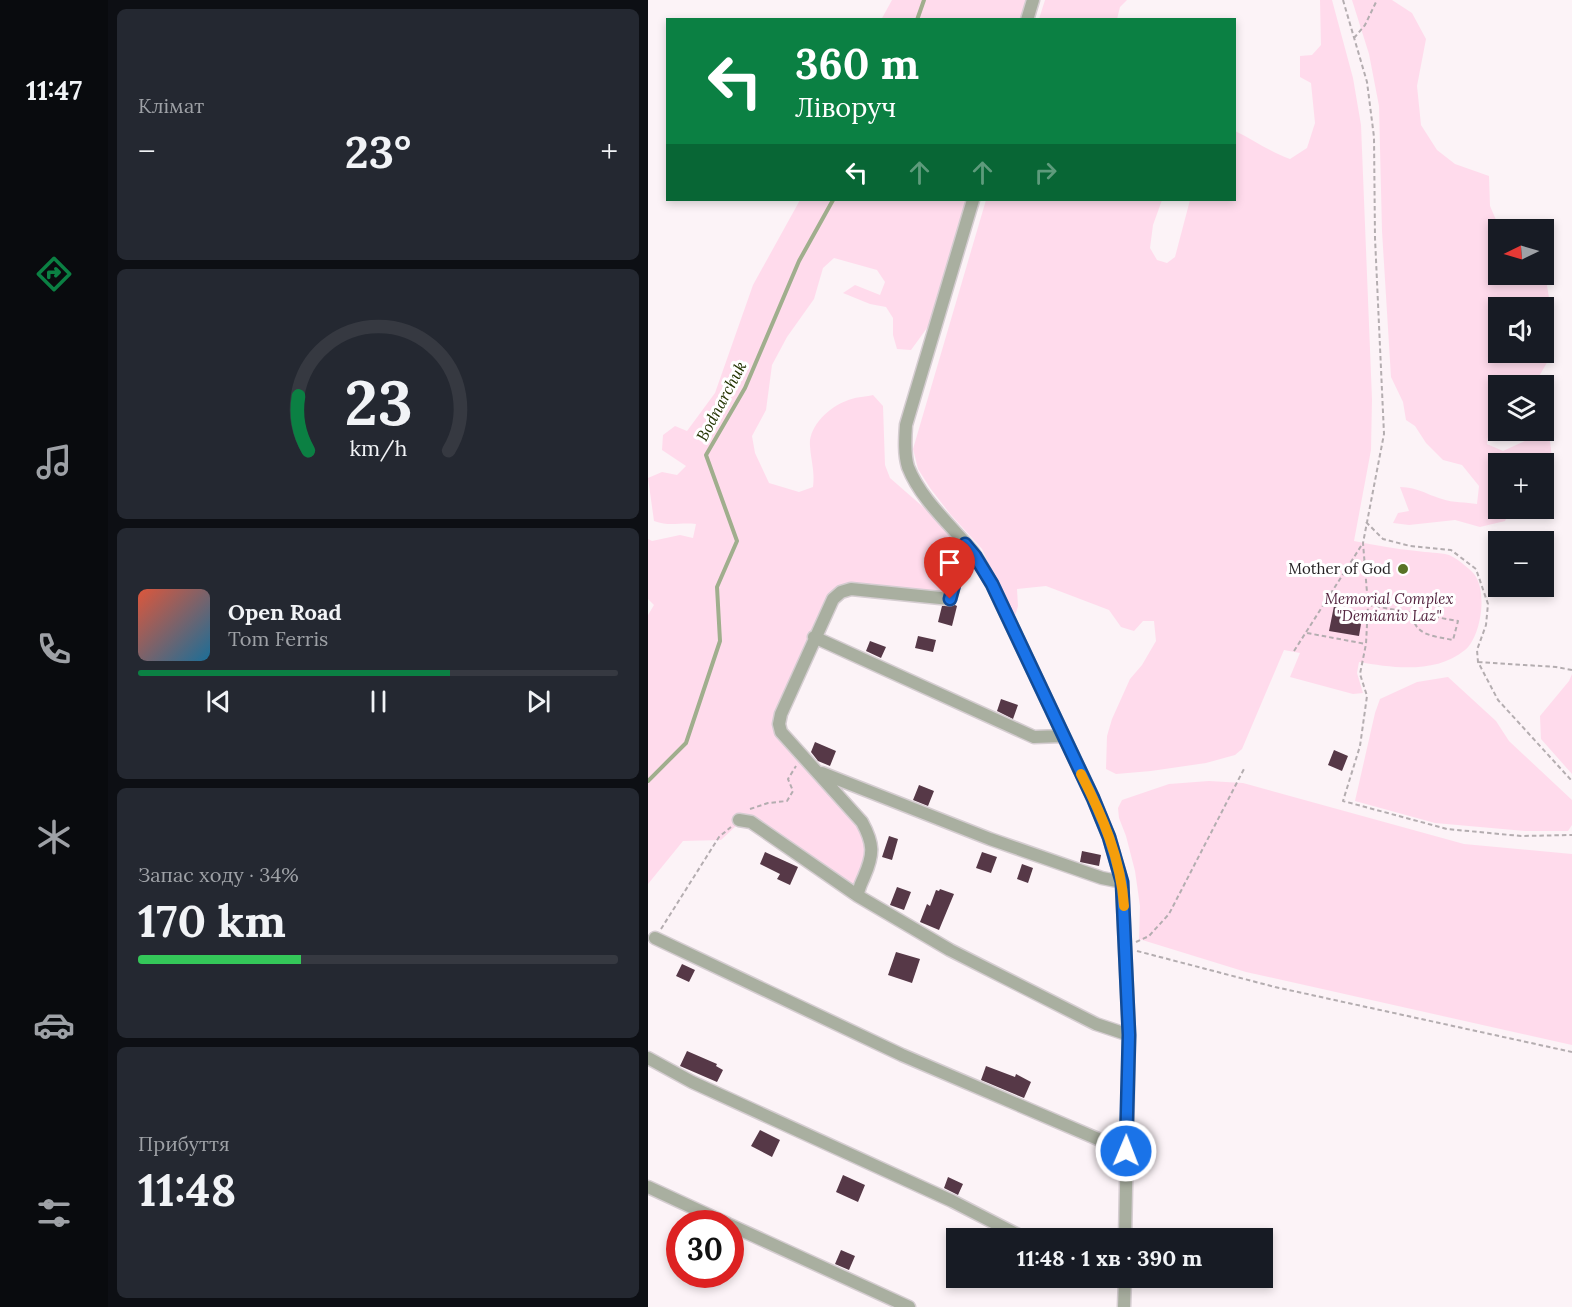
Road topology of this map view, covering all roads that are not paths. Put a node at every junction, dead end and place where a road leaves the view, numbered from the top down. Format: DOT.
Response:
graph roads {
  1 [pos="1033,0"];
  2 [pos="1028,18"];
  3 [pos="973,201"];
  4 [pos="965,544"];
  5 [pos="814,637"];
  6 [pos="1062,736"];
  7 [pos="819,772"];
  8 [pos="739,820"];
  9 [pos="1122,882"];
  10 [pos="858,896"];
  11 [pos="655,938"];
  12 [pos="1129,1035"];
  13 [pos="648,1058"];
  14 [pos="1126,1151"];
  15 [pos="648,1187"];
  16 [pos="698,1210"];
  17 [pos="1004,1228"];
  18 [pos="1125,1228"];
  19 [pos="744,1231"];
  20 [pos="1124,1288"];
  21 [pos="909,1307"];
  22 [pos="1124,1307"];
  1 -- 2 [label="street"];
  3 -- 4 [label="street"];
  4 -- 5 [label="street"];
  4 -- 6 [label="street"];
  5 -- 6 [label="street"];
  5 -- 7 [label="street"];
  6 -- 9 [label="street"];
  7 -- 9 [label="street"];
  7 -- 10 [label="street"];
  8 -- 10 [label="street"];
  9 -- 12 [label="street"];
  10 -- 12 [label="street"];
  11 -- 14 [label="street"];
  12 -- 14 [label="street"];
  13 -- 17 [label="street"];
  14 -- 18 [label="street"];
  15 -- 16 [label="street"];
  19 -- 21 [label="street"];
  20 -- 22 [label="street"];
}
